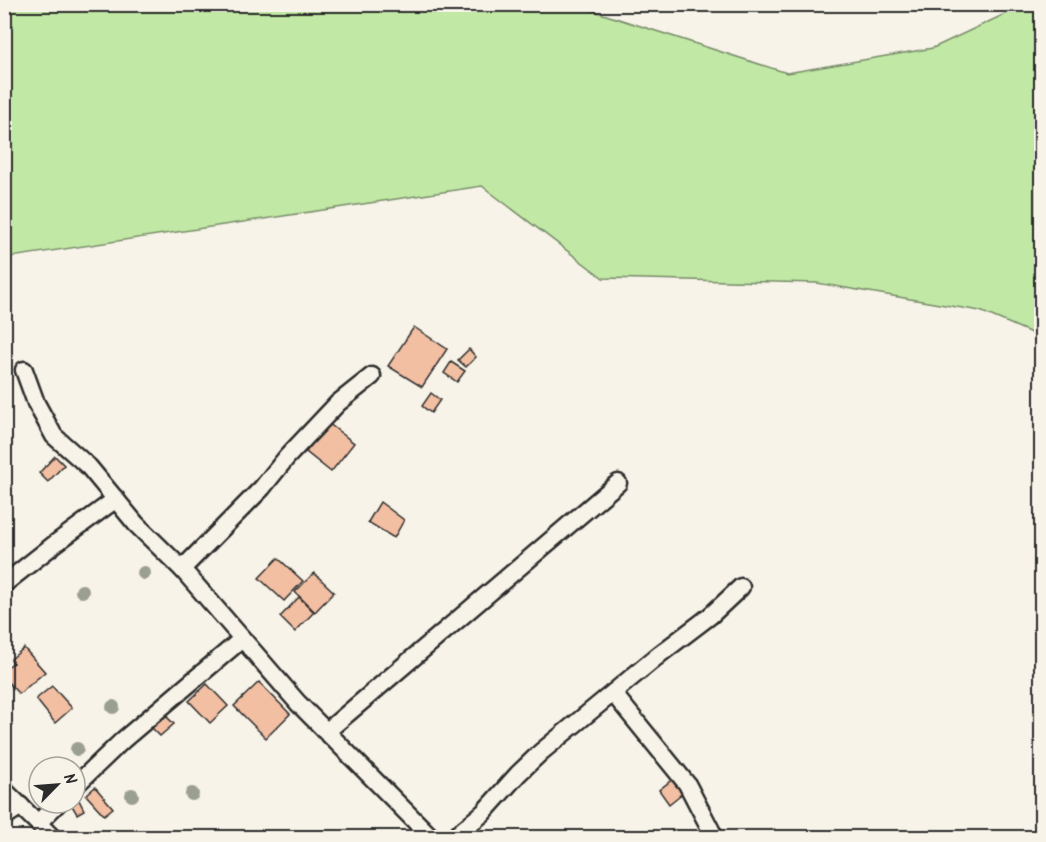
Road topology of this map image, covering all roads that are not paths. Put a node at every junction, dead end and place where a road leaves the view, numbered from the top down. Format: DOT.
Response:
graph roads {
  1 [pos="24,370"];
  2 [pos="372,376"];
  3 [pos="618,483"];
  4 [pos="116,500"];
  5 [pos="183,569"];
  6 [pos="4,584"];
  7 [pos="741,587"];
  8 [pos="242,639"];
  9 [pos="613,693"];
  10 [pos="326,732"];
  11 [pos="87,775"];
  12 [pos="4,790"];
  13 [pos="21,807"];
  14 [pos="46,815"];
  15 [pos="4,817"];
  16 [pos="38,823"];
  17 [pos="53,837"];
  18 [pos="432,837"];
  19 [pos="453,837"];
  20 [pos="715,837"];
  1 -- 4 [label="street"];
  2 -- 5 [label="street"];
  3 -- 10 [label="street"];
  4 -- 5 [label="street"];
  4 -- 6 [label="street"];
  5 -- 8 [label="street"];
  7 -- 9 [label="street"];
  8 -- 10 [label="street"];
  8 -- 11 [label="street"];
  9 -- 19 [label="street"];
  9 -- 20 [label="street"];
  10 -- 18 [label="street"];
  12 -- 13 [label="street"];
  13 -- 15 [label="street"];
  13 -- 16 [label="street"];
  14 -- 16 [label="street"];
  16 -- 17 [label="street"];
}
